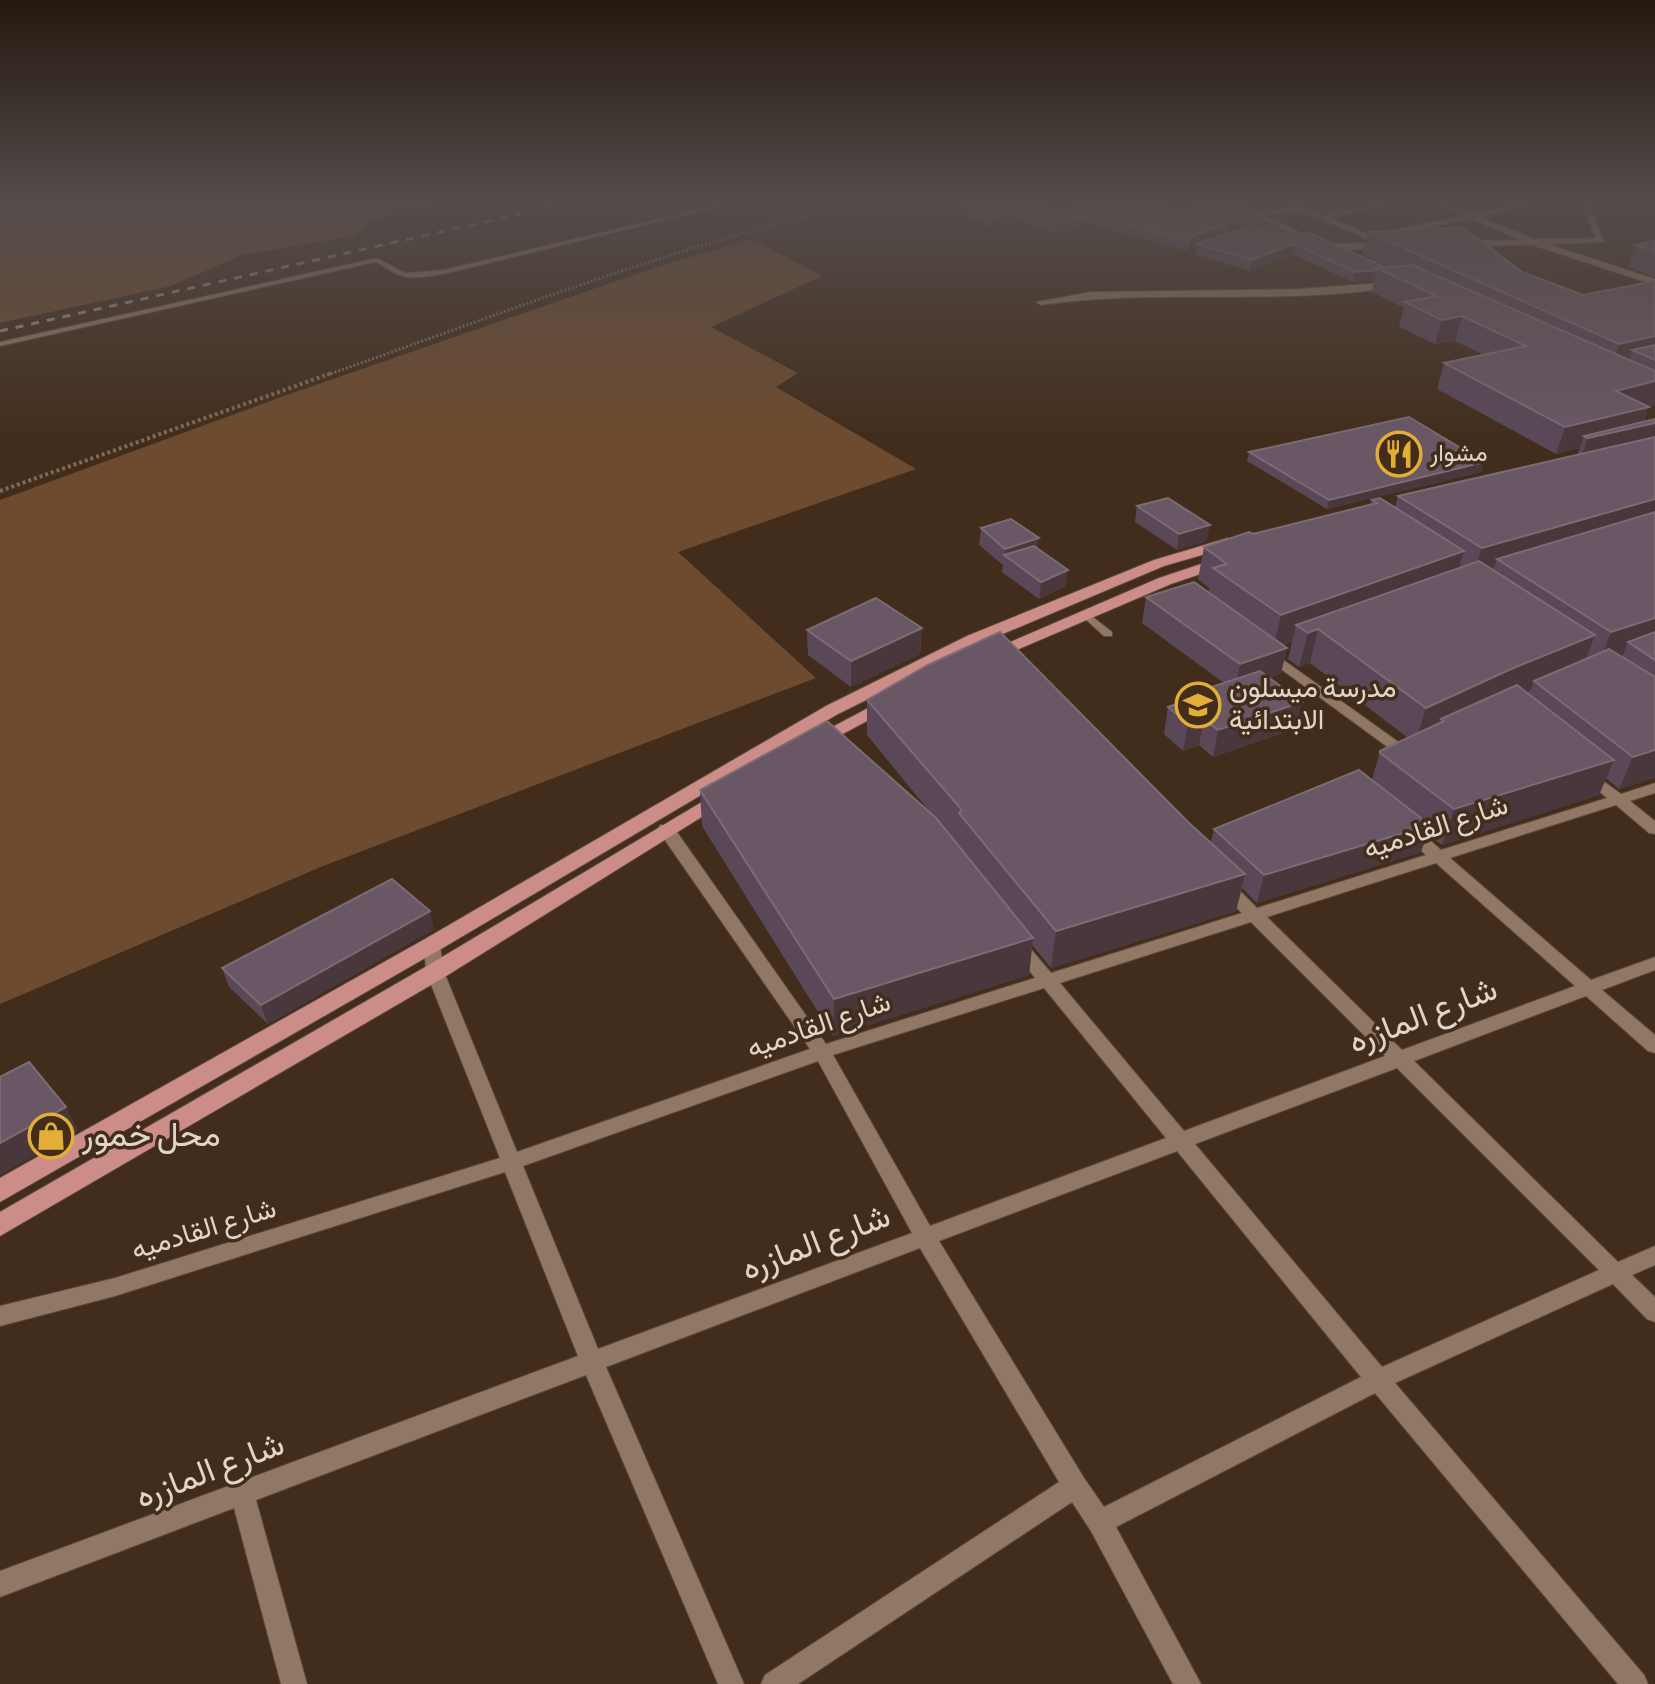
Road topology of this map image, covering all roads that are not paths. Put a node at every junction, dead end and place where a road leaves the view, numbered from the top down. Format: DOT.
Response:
graph roads {
  1 [pos="276,283"];
  2 [pos="1412,283"];
  3 [pos="1041,302"];
  4 [pos="0,344"];
  5 [pos="1249,536"];
  6 [pos="1238,557"];
  7 [pos="1085,614"];
  8 [pos="1108,634"];
  9 [pos="1274,652"];
  10 [pos="832,710"];
  11 [pos="834,739"];
  12 [pos="1410,755"];
  13 [pos="1573,763"];
  14 [pos="1655,788"];
  15 [pos="1618,799"];
  16 [pos="1394,819"];
  17 [pos="666,829"];
  18 [pos="1655,829"];
  19 [pos="1440,856"];
  20 [pos="1211,873"];
  21 [pos="1256,915"];
  22 [pos="1001,923"];
  23 [pos="433,944"];
  24 [pos="1655,963"];
  25 [pos="435,972"];
  26 [pos="1047,981"];
  27 [pos="1589,988"];
  28 [pos="1655,1046"];
  29 [pos="822,1052"];
  30 [pos="1401,1059"];
  31 [pos="1180,1141"];
  32 [pos="512,1162"];
  33 [pos="0,1191"];
  34 [pos="0,1225"];
  35 [pos="925,1237"];
  36 [pos="1655,1255"];
  37 [pos="1615,1273"];
  38 [pos="1655,1312"];
  39 [pos="0,1316"];
  40 [pos="592,1362"];
  41 [pos="1378,1380"];
  42 [pos="1075,1486"];
  43 [pos="242,1493"];
  44 [pos="1100,1522"];
  45 [pos="0,1584"];
  46 [pos="294,1684"];
  47 [pos="731,1684"];
  48 [pos="774,1684"];
  49 [pos="1188,1684"];
  50 [pos="1635,1684"];
  1 -- 4 [label="lane"];
  2 -- 3 [label="street"];
  5 -- 10 [label="main road"];
  6 -- 7 [label="main road"];
  7 -- 8 [label="lane"];
  7 -- 11 [label="main road"];
  9 -- 12 [label="street"];
  10 -- 11 [label="street"];
  10 -- 23 [label="main road"];
  11 -- 17 [label="main road"];
  13 -- 15 [label="street"];
  14 -- 15 [label="street, شارع القادميه"];
  15 -- 18 [label="street"];
  15 -- 19 [label="street, شارع القادميه"];
  16 -- 19 [label="street"];
  17 -- 25 [label="main road"];
  17 -- 29 [label="street"];
  19 -- 21 [label="street, شارع القادميه"];
  19 -- 27 [label="street"];
  20 -- 21 [label="street"];
  21 -- 26 [label="street, شارع القادميه"];
  21 -- 30 [label="street"];
  22 -- 26 [label="street"];
  23 -- 25 [label="street"];
  23 -- 33 [label="main road"];
  24 -- 27 [label="street, شارع المازره"];
  25 -- 32 [label="street"];
  25 -- 34 [label="main road"];
  26 -- 29 [label="street, شارع القادميه"];
  26 -- 31 [label="street"];
  27 -- 28 [label="street"];
  27 -- 30 [label="street, شارع المازره"];
  29 -- 32 [label="street, شارع القادميه"];
  29 -- 35 [label="street"];
  30 -- 31 [label="street, شارع المازره"];
  30 -- 37 [label="street"];
  31 -- 35 [label="street, شارع المازره"];
  31 -- 41 [label="street"];
  32 -- 39 [label="street, شارع القادميه"];
  32 -- 40 [label="street"];
  35 -- 40 [label="street, شارع المازره"];
  35 -- 42 [label="street"];
  36 -- 37 [label="street"];
  37 -- 38 [label="street"];
  37 -- 41 [label="street"];
  40 -- 43 [label="street, شارع المازره"];
  40 -- 47 [label="street"];
  41 -- 44 [label="street"];
  41 -- 50 [label="street"];
  42 -- 44 [label="street"];
  42 -- 48 [label="street"];
  43 -- 45 [label="street, شارع المازره"];
  43 -- 46 [label="street"];
  44 -- 49 [label="street"];
}
